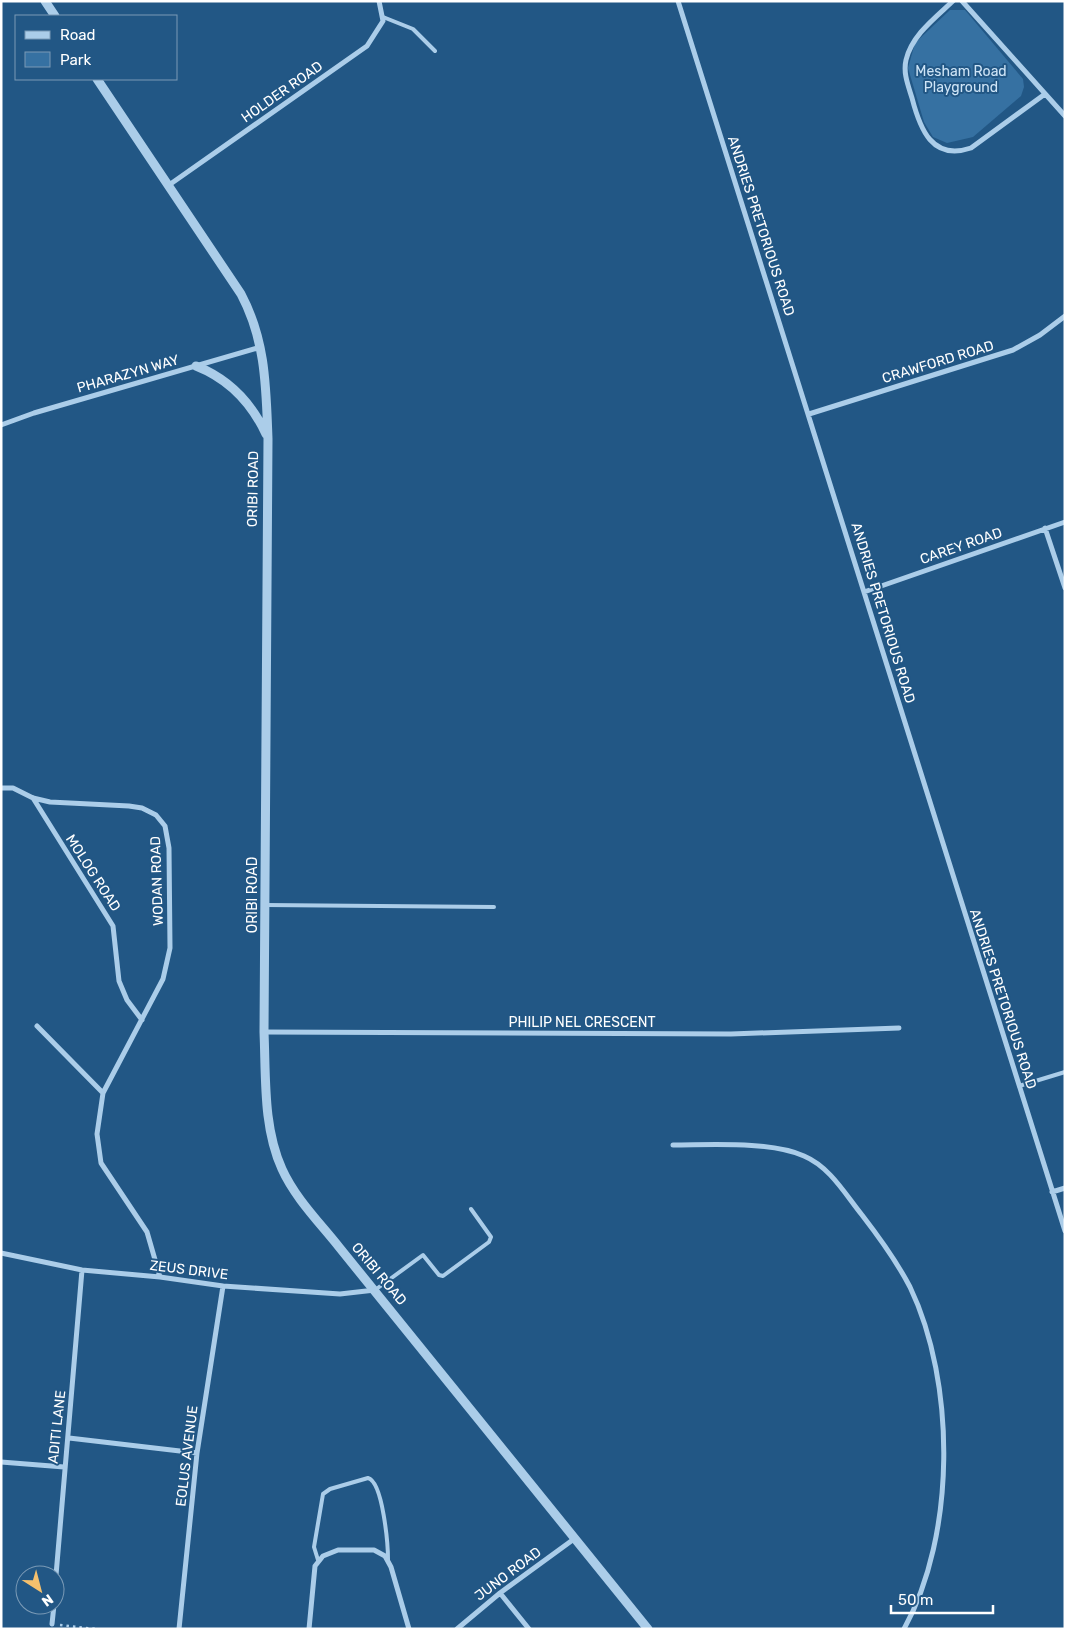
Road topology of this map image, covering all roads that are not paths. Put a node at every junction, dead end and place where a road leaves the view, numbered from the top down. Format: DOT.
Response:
graph roads {
  1 [pos="45,1"];
  2 [pos="379,1"];
  3 [pos="678,1"];
  4 [pos="953,1"];
  5 [pos="962,1"];
  6 [pos="54,15"];
  7 [pos="383,17"];
  8 [pos="435,50"];
  9 [pos="98,80"];
  10 [pos="1045,94"];
  11 [pos="1065,116"];
  12 [pos="169,185"];
  13 [pos="1065,316"];
  14 [pos="261,347"];
  15 [pos="196,366"];
  16 [pos="809,414"];
  17 [pos="1,425"];
  18 [pos="268,439"];
  19 [pos="1065,522"];
  20 [pos="1046,528"];
  21 [pos="1065,588"];
  22 [pos="864,592"];
  23 [pos="1,788"];
  24 [pos="33,798"];
  25 [pos="265,905"];
  26 [pos="494,907"];
  27 [pos="142,1020"];
  28 [pos="37,1026"];
  29 [pos="900,1028"];
  30 [pos="264,1032"];
  31 [pos="1065,1072"];
  32 [pos="1018,1086"];
  33 [pos="103,1093"];
  34 [pos="673,1145"];
  35 [pos="1065,1188"];
  36 [pos="1052,1192"];
  37 [pos="471,1209"];
  38 [pos="1065,1231"];
  39 [pos="1,1253"];
  40 [pos="82,1270"];
  41 [pos="160,1277"];
  42 [pos="223,1286"];
  43 [pos="375,1290"];
  44 [pos="69,1438"];
  45 [pos="197,1453"];
  46 [pos="1,1462"];
  47 [pos="64,1467"];
  48 [pos="574,1539"];
  49 [pos="318,1560"];
  50 [pos="388,1560"];
  51 [pos="57,1565"];
  52 [pos="500,1593"];
  53 [pos="53,1615"];
  54 [pos="52,1624"];
  55 [pos="179,1629"];
  56 [pos="310,1629"];
  57 [pos="409,1629"];
  58 [pos="457,1629"];
  59 [pos="530,1629"];
  60 [pos="648,1629"];
  61 [pos="904,1629"];
  1 -- 6 [label="street"];
  2 -- 7 [label="street"];
  3 -- 16 [label="street, ANDRIES PRETORIOUS ROAD"];
  4 -- 10 [label="street"];
  5 -- 10 [label="street"];
  7 -- 8 [label="lane"];
  7 -- 12 [label="street, HOLDER ROAD"];
  9 -- 12 [label="street, ORIBI ROAD"];
  10 -- 11 [label="street"];
  12 -- 14 [label="street, ORIBI ROAD"];
  13 -- 16 [label="street, CRAWFORD ROAD"];
  14 -- 15 [label="street, PHARAZYN WAY"];
  14 -- 18 [label="street, ORIBI ROAD"];
  15 -- 17 [label="street, PHARAZYN WAY"];
  15 -- 18 [label="street"];
  16 -- 22 [label="street, ANDRIES PRETORIOUS ROAD"];
  18 -- 25 [label="street, ORIBI ROAD"];
  19 -- 20 [label="street, CAREY ROAD"];
  20 -- 21 [label="street"];
  20 -- 22 [label="street, CAREY ROAD"];
  22 -- 32 [label="street, ANDRIES PRETORIOUS ROAD"];
  23 -- 24 [label="street, WODAN ROAD"];
  24 -- 27 [label="street, MOLOG ROAD"];
  24 -- 27 [label="street, WODAN ROAD"];
  25 -- 26 [label="lane"];
  25 -- 30 [label="street, ORIBI ROAD"];
  27 -- 33 [label="street, WODAN ROAD"];
  28 -- 33 [label="street"];
  29 -- 30 [label="street, PHILIP NEL CRESCENT"];
  30 -- 43 [label="street, ORIBI ROAD"];
  31 -- 32 [label="lane"];
  32 -- 36 [label="street, ANDRIES PRETORIOUS ROAD"];
  33 -- 41 [label="street, WODAN ROAD"];
  34 -- 61 [label="street"];
  35 -- 36 [label="street"];
  36 -- 38 [label="street, ANDRIES PRETORIOUS ROAD"];
  37 -- 43 [label="lane"];
  39 -- 40 [label="street, ZEUS DRIVE"];
  40 -- 41 [label="street, ZEUS DRIVE"];
  40 -- 44 [label="street, ADITI LANE"];
  41 -- 42 [label="street, ZEUS DRIVE"];
  42 -- 43 [label="street, ZEUS DRIVE"];
  42 -- 45 [label="street, EOLUS AVENUE"];
  43 -- 48 [label="street, ORIBI ROAD"];
  44 -- 45 [label="street"];
  44 -- 47 [label="street, ADITI LANE"];
  45 -- 55 [label="street, EOLUS AVENUE"];
  46 -- 47 [label="street"];
  47 -- 51 [label="street, ADITI LANE"];
  48 -- 52 [label="street, JUNO ROAD"];
  48 -- 60 [label="street, ORIBI ROAD"];
  49 -- 50 [label="street"];
  49 -- 50 [label="lane"];
  49 -- 56 [label="street"];
  50 -- 57 [label="street"];
  52 -- 58 [label="street, JUNO ROAD"];
  52 -- 59 [label="street"];
  53 -- 54 [label="street"];
}
